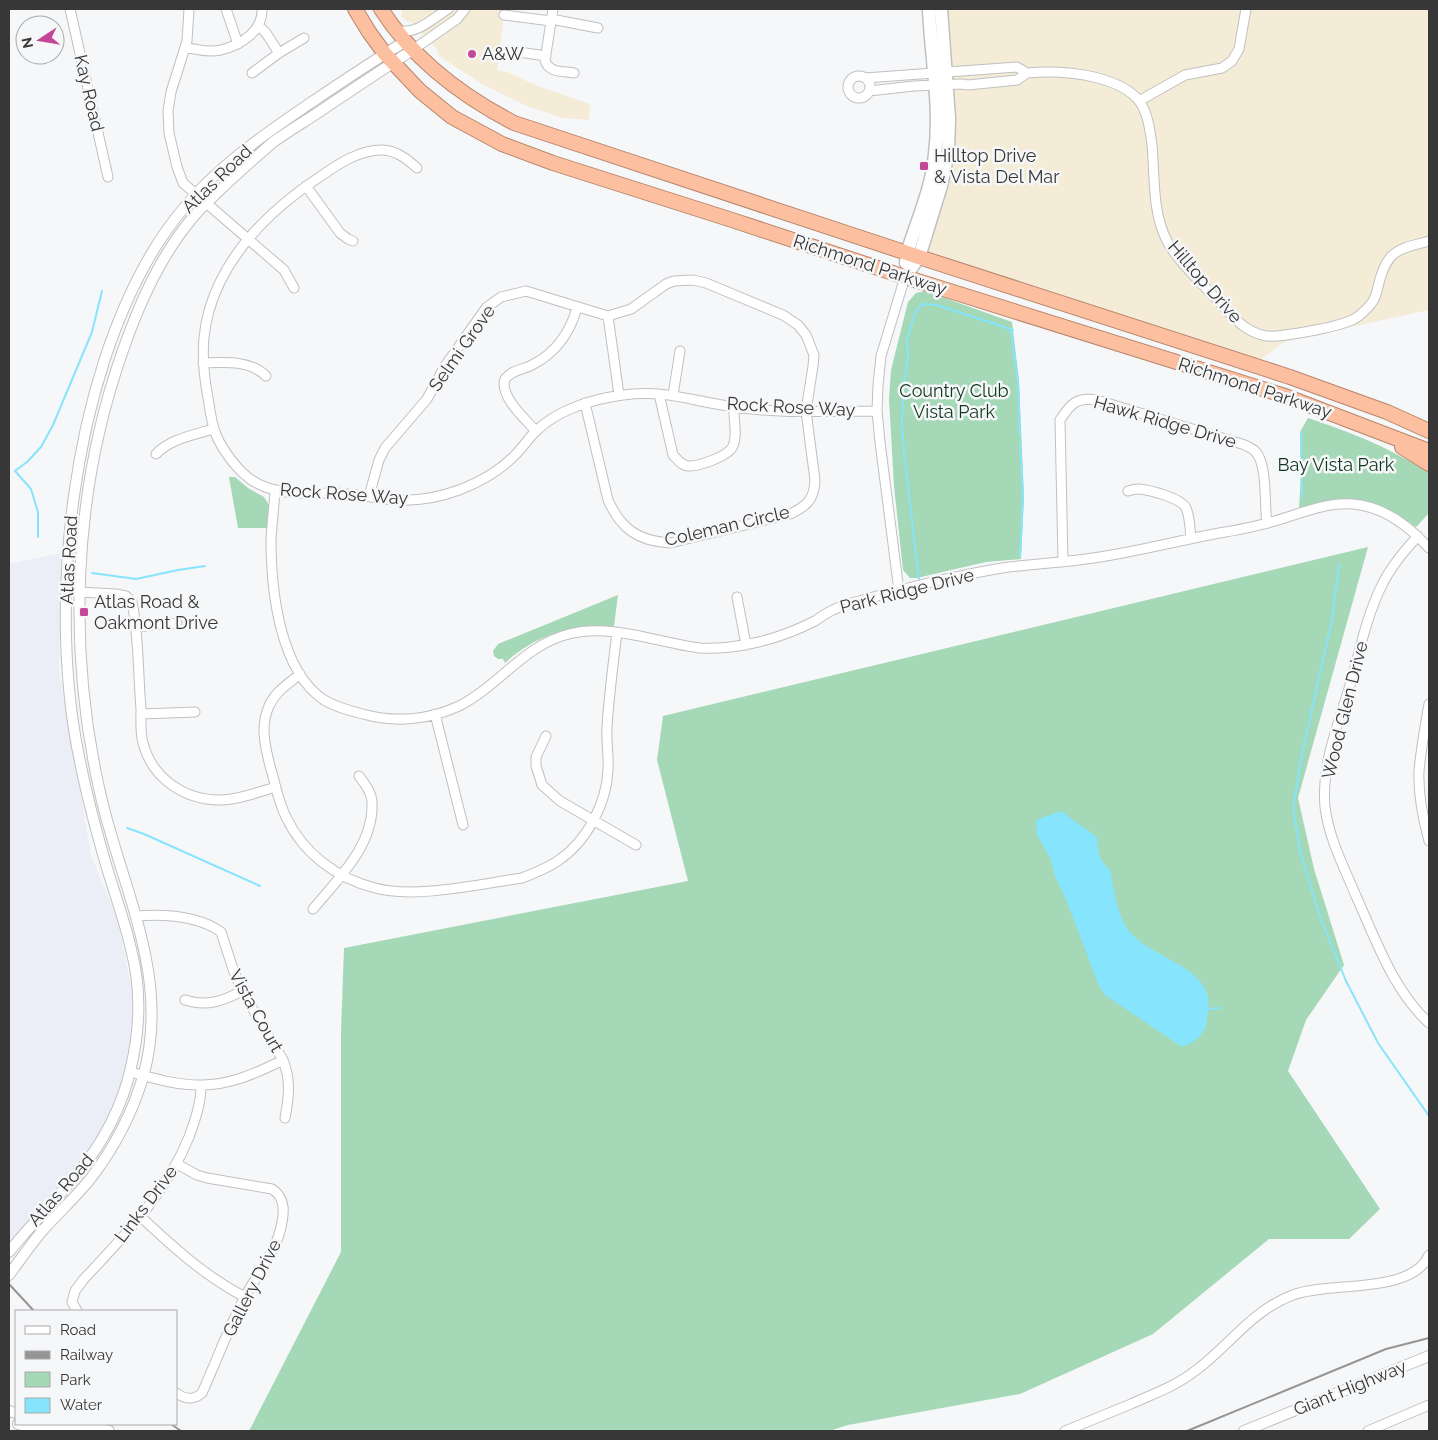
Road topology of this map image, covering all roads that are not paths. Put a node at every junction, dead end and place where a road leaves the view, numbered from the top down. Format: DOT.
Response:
graph roads {
  1 [pos="70,9"];
  2 [pos="189,9"];
  3 [pos="226,9"];
  4 [pos="262,9"];
  5 [pos="355,9"];
  6 [pos="381,9"];
  7 [pos="448,9"];
  8 [pos="451,9"];
  9 [pos="456,9"];
  10 [pos="465,9"];
  11 [pos="552,9"];
  12 [pos="928,9"];
  13 [pos="941,9"];
  14 [pos="1246,9"];
  15 [pos="504,15"];
  16 [pos="551,20"];
  17 [pos="260,27"];
  18 [pos="598,28"];
  19 [pos="395,29"];
  20 [pos="439,31"];
  21 [pos="304,38"];
  22 [pos="238,44"];
  23 [pos="410,45"];
  24 [pos="186,47"];
  25 [pos="519,52"];
  26 [pos="279,53"];
  27 [pos="389,58"];
  28 [pos="545,58"];
  29 [pos="252,73"];
  30 [pos="574,73"];
  31 [pos="1027,73"];
  32 [pos="865,78"];
  33 [pos="940,79"];
  34 [pos="869,91"];
  35 [pos="1139,101"];
  36 [pos="417,168"];
  37 [pos="108,176"];
  38 [pos="306,186"];
  39 [pos="196,194"];
  40 [pos="206,203"];
  41 [pos="249,239"];
  42 [pos="353,241"];
  43 [pos="1429,241"];
  44 [pos="913,255"];
  45 [pos="904,278"];
  46 [pos="294,288"];
  47 [pos="577,308"];
  48 [pos="608,316"];
  49 [pos="680,350"];
  50 [pos="203,363"];
  51 [pos="266,376"];
  52 [pos="659,394"];
  53 [pos="619,395"];
  54 [pos="673,395"];
  55 [pos="586,403"];
  56 [pos="734,407"];
  57 [pos="877,410"];
  58 [pos="806,411"];
  59 [pos="214,429"];
  60 [pos="536,431"];
  61 [pos="1379,431"];
  62 [pos="1429,431"];
  63 [pos="1429,452"];
  64 [pos="156,454"];
  65 [pos="1429,464"];
  66 [pos="275,491"];
  67 [pos="1128,491"];
  68 [pos="369,496"];
  69 [pos="1267,524"];
  70 [pos="1418,536"];
  71 [pos="1191,539"];
  72 [pos="1429,548"];
  73 [pos="1063,562"];
  74 [pos="66,589"];
  75 [pos="899,591"];
  76 [pos="79,592"];
  77 [pos="737,597"];
  78 [pos="177,623"];
  79 [pos="135,627"];
  80 [pos="617,633"];
  81 [pos="746,645"];
  82 [pos="300,674"];
  83 [pos="1429,704"];
  84 [pos="196,712"];
  85 [pos="141,714"];
  86 [pos="434,714"];
  87 [pos="546,736"];
  88 [pos="359,776"];
  89 [pos="276,787"];
  90 [pos="594,820"];
  91 [pos="463,825"];
  92 [pos="1429,841"];
  93 [pos="636,845"];
  94 [pos="341,875"];
  95 [pos="313,909"];
  96 [pos="136,916"];
  97 [pos="242,991"];
  98 [pos="185,1000"];
  99 [pos="1429,1023"];
  100 [pos="283,1060"];
  101 [pos="130,1072"];
  102 [pos="143,1075"];
  103 [pos="200,1085"];
  104 [pos="286,1118"];
  105 [pos="177,1164"];
  106 [pos="141,1217"];
  107 [pos="9,1252"];
  108 [pos="1429,1255"];
  109 [pos="9,1275"];
  110 [pos="245,1297"];
  111 [pos="77,1310"];
  112 [pos="1429,1356"];
  113 [pos="178,1394"];
  114 [pos="1429,1405"];
  115 [pos="24,1425"];
  116 [pos="50,1425"];
  117 [pos="109,1431"];
  118 [pos="1065,1431"];
  119 [pos="1244,1431"];
  120 [pos="1368,1431"];
  1 -- 37 [label="street, Kay Road"];
  2 -- 24 [label="street"];
  3 -- 22 [label="street"];
  4 -- 17 [label="street"];
  5 -- 27 [label="highway, Richmond Parkway"];
  6 -- 19 [label="highway, Richmond Parkway"];
  7 -- 19 [label="street"];
  8 -- 23 [label="street, Atlas Road"];
  9 -- 20 [label="street, Atlas Road"];
  10 -- 20 [label="street, Atlas Road"];
  11 -- 16 [label="street"];
  12 -- 33 [label="main road"];
  13 -- 33 [label="main road"];
  14 -- 35 [label="street"];
  15 -- 16 [label="street"];
  16 -- 18 [label="street"];
  16 -- 28 [label="street"];
  17 -- 22 [label="street"];
  17 -- 26 [label="street"];
  19 -- 23 [label="highway, Richmond Parkway"];
  20 -- 23 [label="street, Atlas Road"];
  21 -- 26 [label="street"];
  22 -- 24 [label="street"];
  23 -- 27 [label="street, Atlas Road"];
  23 -- 44 [label="highway, Richmond Parkway"];
  24 -- 39 [label="street"];
  25 -- 28 [label="street"];
  26 -- 29 [label="street"];
  27 -- 39 [label="street, Atlas Road"];
  27 -- 40 [label="street, Atlas Road"];
  27 -- 45 [label="highway, Richmond Parkway"];
  28 -- 30 [label="street"];
  31 -- 33 [label="street"];
  31 -- 33 [label="street"];
  31 -- 35 [label="street"];
  32 -- 33 [label="street"];
  32 -- 34 [label="street"];
  32 -- 34 [label="street"];
  33 -- 34 [label="street"];
  33 -- 44 [label="main road"];
  35 -- 43 [label="street, Hilltop Drive"];
  36 -- 38 [label="street, Rock Rose Way"];
  38 -- 41 [label="street, Rock Rose Way"];
  38 -- 42 [label="street"];
  39 -- 40 [label="street"];
  39 -- 74 [label="street, Atlas Road"];
  40 -- 41 [label="street"];
  40 -- 76 [label="street, Atlas Road"];
  41 -- 46 [label="street"];
  41 -- 50 [label="street, Rock Rose Way"];
  44 -- 45 [label="main road"];
  44 -- 62 [label="highway, Richmond Parkway"];
  45 -- 57 [label="street"];
  45 -- 61 [label="highway, Richmond Parkway"];
  47 -- 48 [label="street, Selmi Grove"];
  47 -- 60 [label="street"];
  47 -- 68 [label="street, Selmi Grove"];
  48 -- 53 [label="street"];
  48 -- 58 [label="street"];
  49 -- 54 [label="street"];
  50 -- 51 [label="street"];
  50 -- 59 [label="street, Rock Rose Way"];
  52 -- 53 [label="street, Rock Rose Way"];
  52 -- 54 [label="street, Rock Rose Way"];
  52 -- 56 [label="street"];
  53 -- 55 [label="street, Rock Rose Way"];
  54 -- 56 [label="street, Rock Rose Way"];
  55 -- 58 [label="street, Coleman Circle"];
  55 -- 60 [label="street, Rock Rose Way"];
  56 -- 58 [label="street, Rock Rose Way"];
  57 -- 58 [label="street, Rock Rose Way"];
  57 -- 75 [label="street"];
  59 -- 64 [label="street"];
  59 -- 66 [label="street, Rock Rose Way"];
  60 -- 68 [label="street, Rock Rose Way"];
  61 -- 63 [label="highway, Richmond Parkway"];
  61 -- 65 [label="highway"];
  66 -- 68 [label="street, Rock Rose Way"];
  66 -- 82 [label="street, Park Ridge Drive"];
  67 -- 71 [label="street"];
  69 -- 70 [label="street, Park Ridge Drive"];
  69 -- 71 [label="street, Park Ridge Drive"];
  69 -- 73 [label="street, Hawk Ridge Drive"];
  70 -- 72 [label="street, Park Ridge Drive"];
  70 -- 99 [label="street, Wood Glen Drive"];
  71 -- 73 [label="street, Park Ridge Drive"];
  73 -- 75 [label="street, Park Ridge Drive"];
  74 -- 76 [label="street"];
  74 -- 101 [label="street, Atlas Road"];
  75 -- 81 [label="street, Park Ridge Drive"];
  76 -- 79 [label="street"];
  76 -- 96 [label="street, Atlas Road"];
  77 -- 81 [label="street"];
  78 -- 79 [label="street"];
  79 -- 85 [label="street"];
  80 -- 81 [label="street, Park Ridge Drive"];
  80 -- 86 [label="street, Park Ridge Drive"];
  80 -- 90 [label="street"];
  82 -- 86 [label="street, Park Ridge Drive"];
  82 -- 89 [label="street"];
  83 -- 92 [label="street"];
  84 -- 85 [label="street"];
  85 -- 89 [label="street"];
  86 -- 91 [label="street"];
  87 -- 90 [label="street"];
  88 -- 94 [label="street"];
  89 -- 94 [label="street"];
  90 -- 93 [label="street"];
  90 -- 94 [label="street"];
  94 -- 95 [label="street"];
  96 -- 97 [label="street, Vista Court"];
  96 -- 102 [label="street, Atlas Road"];
  97 -- 98 [label="street"];
  97 -- 100 [label="street, Vista Court"];
  100 -- 103 [label="street"];
  100 -- 104 [label="street, Vista Court"];
  101 -- 102 [label="street"];
  101 -- 107 [label="street, Atlas Road"];
  102 -- 103 [label="street"];
  102 -- 109 [label="street, Atlas Road"];
  103 -- 105 [label="street, Links Drive"];
  105 -- 106 [label="street, Links Drive"];
  105 -- 110 [label="street, Gallery Drive"];
  106 -- 110 [label="street"];
  106 -- 111 [label="street, Links Drive"];
  108 -- 118 [label="street"];
  110 -- 113 [label="street, Gallery Drive"];
  112 -- 119 [label="street, Giant Highway"];
  114 -- 120 [label="street"];
  115 -- 116 [label="street"];
  116 -- 117 [label="street"];
}
